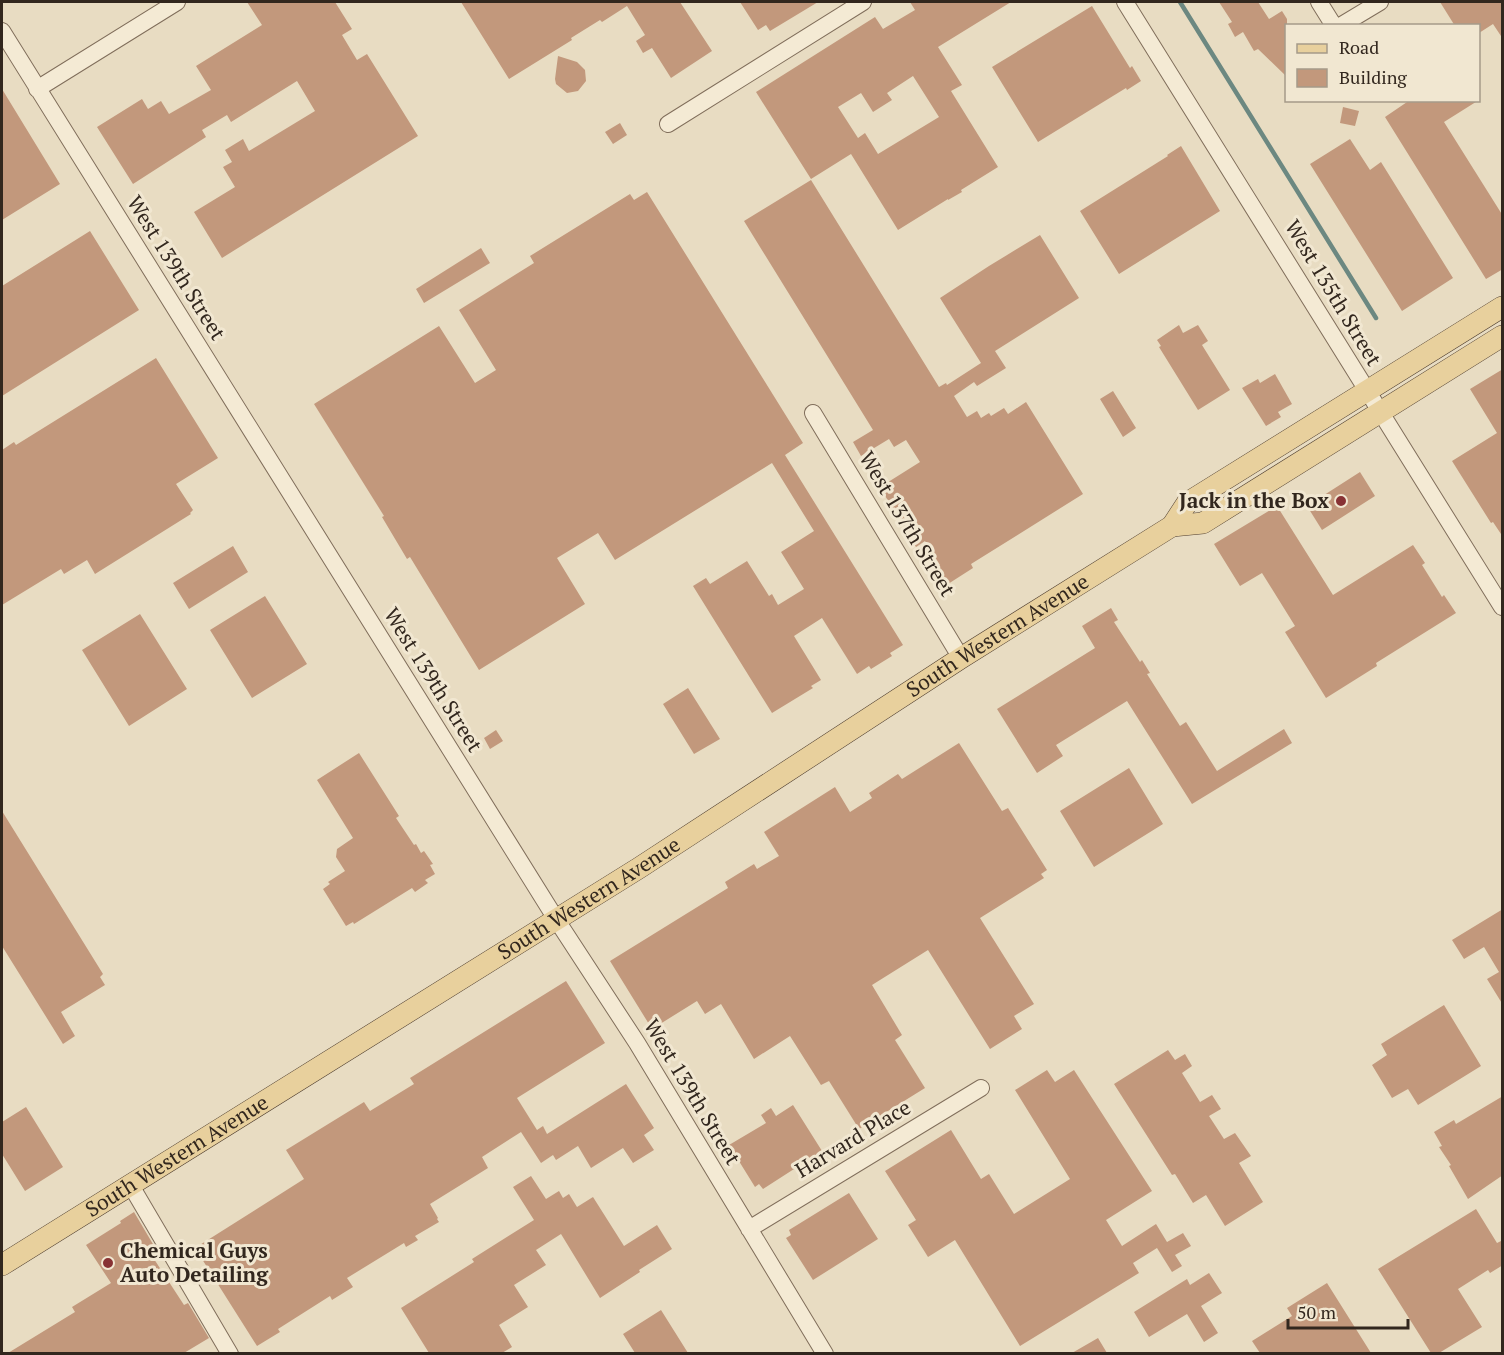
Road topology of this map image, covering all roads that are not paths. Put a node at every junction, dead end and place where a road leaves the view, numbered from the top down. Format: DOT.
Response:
graph roads {
  1 [pos="177,2"];
  2 [pos="863,2"];
  3 [pos="1125,2"];
  4 [pos="1319,2"];
  5 [pos="1380,2"];
  6 [pos="1333,24"];
  7 [pos="1343,24"];
  8 [pos="2,31"];
  9 [pos="37,89"];
  10 [pos="668,124"];
  11 [pos="1503,307"];
  12 [pos="1503,336"];
  13 [pos="1367,392"];
  14 [pos="813,413"];
  15 [pos="1380,413"];
  16 [pos="1172,526"];
  17 [pos="1503,607"];
  18 [pos="961,658"];
  19 [pos="556,919"];
  20 [pos="981,1088"];
  21 [pos="130,1184"];
  22 [pos="749,1229"];
  23 [pos="2,1265"];
  24 [pos="230,1353"];
  25 [pos="825,1353"];
  1 -- 9 [label="street"];
  2 -- 10 [label="street"];
  3 -- 13 [label="street, West 135th Street"];
  4 -- 6 [label="street"];
  5 -- 7 [label="street"];
  8 -- 9 [label="street, West 139th Street"];
  9 -- 19 [label="street, West 139th Street"];
  11 -- 13 [label="main road, South Western Avenue"];
  12 -- 15 [label="main road, South Western Avenue"];
  13 -- 15 [label="street, West 135th Street"];
  13 -- 16 [label="main road, South Western Avenue"];
  14 -- 18 [label="street, West 137th Street"];
  15 -- 16 [label="main road, South Western Avenue"];
  15 -- 17 [label="street, West 135th Street"];
  16 -- 18 [label="main road, South Western Avenue"];
  18 -- 19 [label="main road, South Western Avenue"];
  19 -- 21 [label="main road, South Western Avenue"];
  19 -- 22 [label="street, West 139th Street"];
  20 -- 22 [label="street, Harvard Place"];
  21 -- 23 [label="main road, South Western Avenue"];
  21 -- 24 [label="street"];
  22 -- 25 [label="street, West 139th Street"];
}
